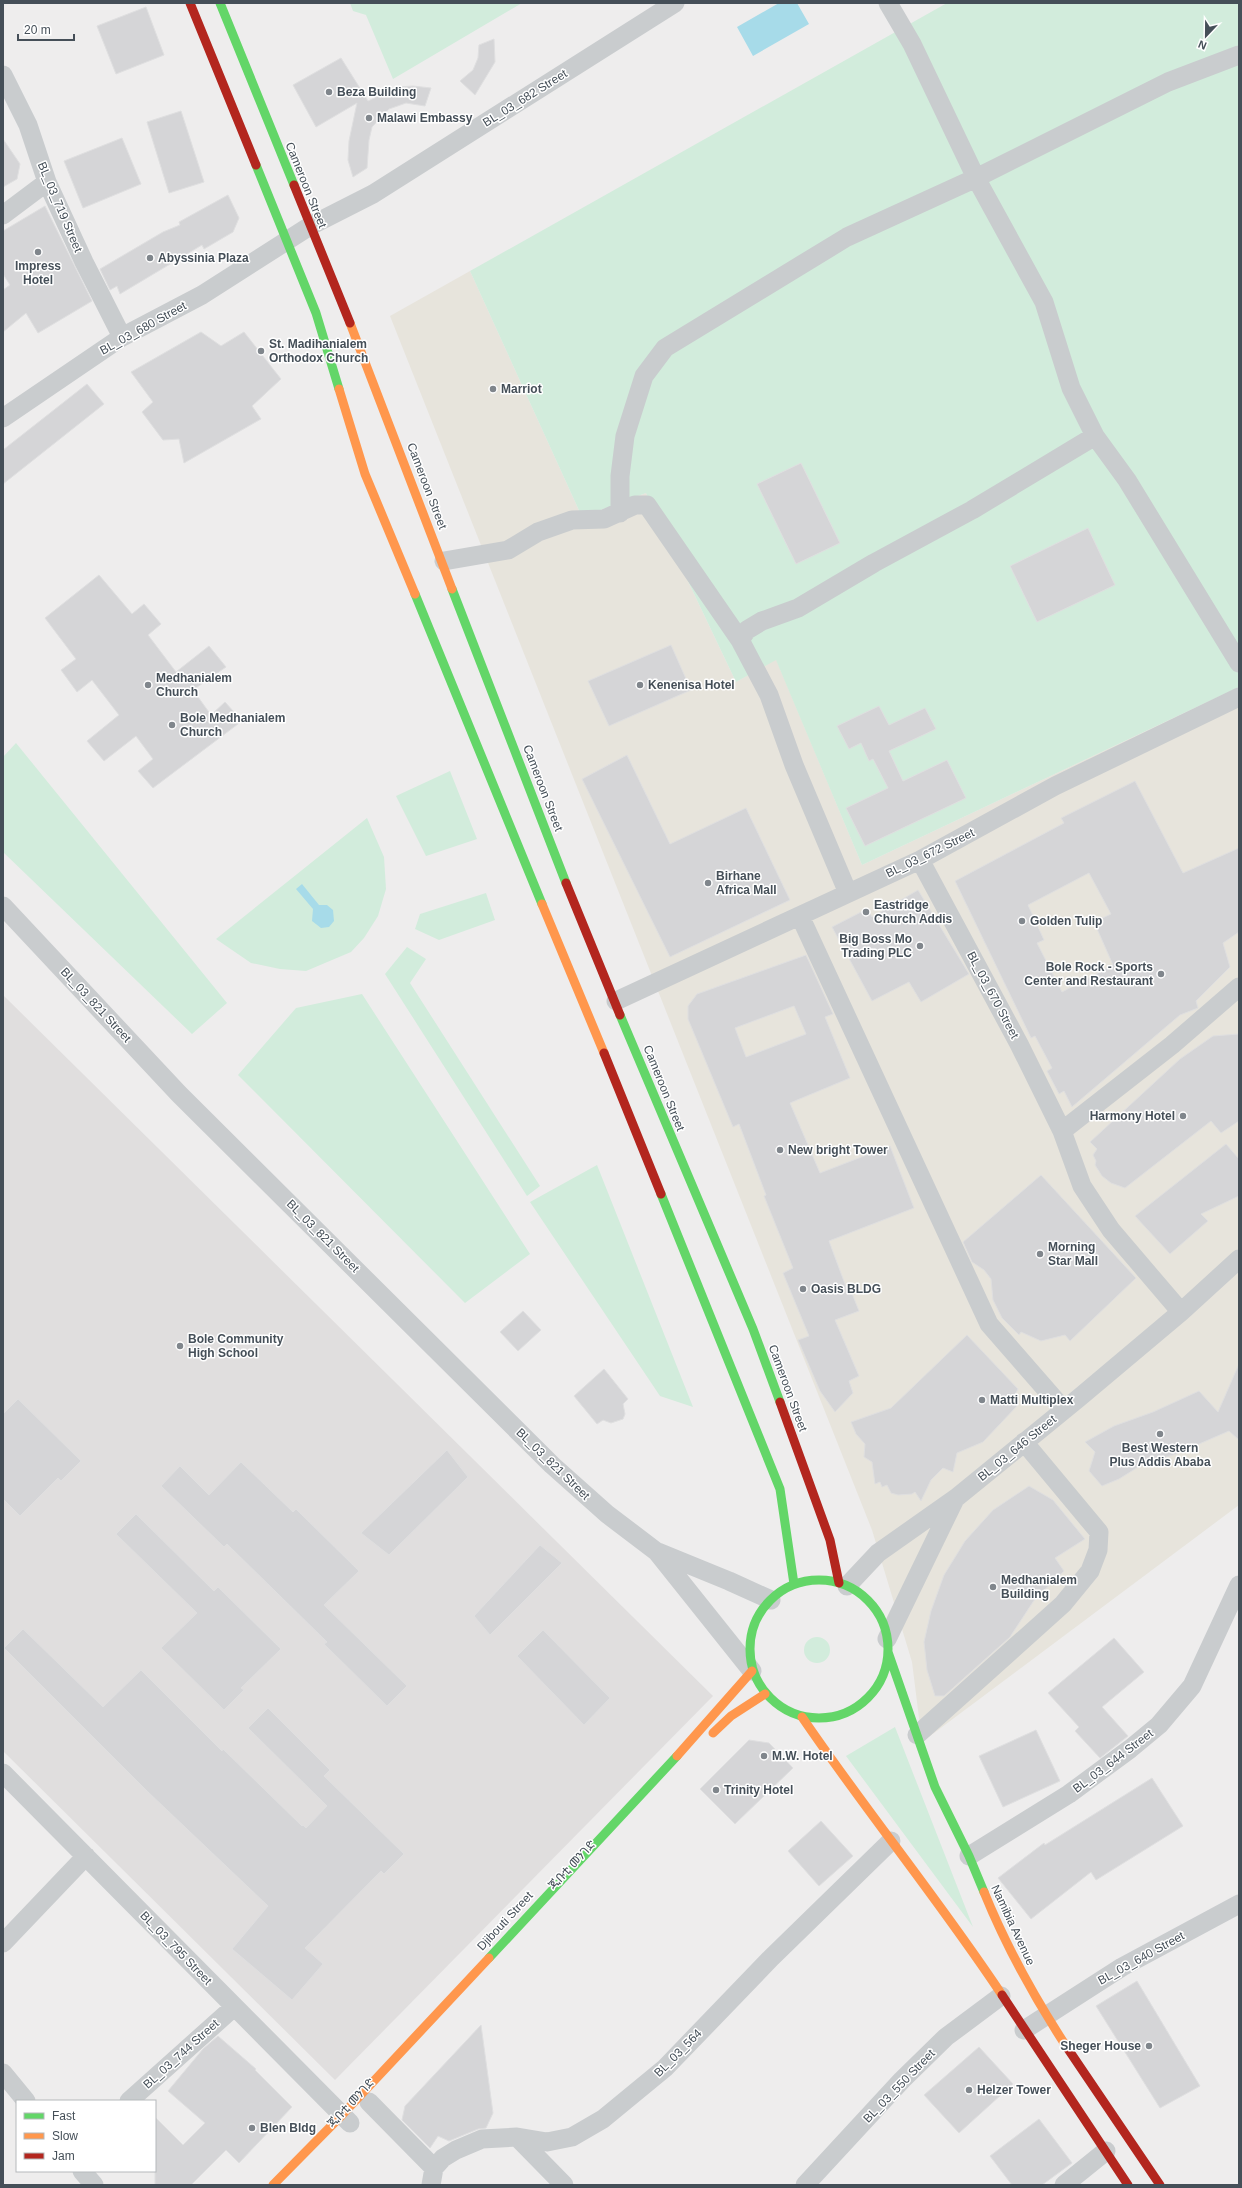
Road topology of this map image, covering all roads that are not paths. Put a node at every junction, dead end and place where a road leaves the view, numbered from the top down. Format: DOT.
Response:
graph roads {
  1 [pos="190,3"];
  2 [pos="220,3"];
  3 [pos="675,3"];
  4 [pos="888,3"];
  5 [pos="1239,55"];
  6 [pos="3,75"];
  7 [pos="976,178"];
  8 [pos="47,182"];
  9 [pos="3,215"];
  10 [pos="310,226"];
  11 [pos="286,243"];
  12 [pos="122,337"];
  13 [pos="3,418"];
  14 [pos="1095,436"];
  15 [pos="620,513"];
  16 [pos="444,561"];
  17 [pos="740,640"];
  18 [pos="1239,663"];
  19 [pos="1239,696"];
  20 [pos="920,860"];
  21 [pos="848,893"];
  22 [pos="3,906"];
  23 [pos="800,916"];
  24 [pos="1239,987"];
  25 [pos="616,1001"];
  26 [pos="1062,1131"];
  27 [pos="1239,1259"];
  28 [pos="1181,1312"];
  29 [pos="1064,1410"];
  30 [pos="1024,1442"];
  31 [pos="956,1498"];
  32 [pos="657,1552"];
  33 [pos="794,1584"];
  34 [pos="843,1585"];
  35 [pos="1239,1585"];
  36 [pos="771,1600"];
  37 [pos="888,1645"];
  38 [pos="752,1671"];
  39 [pos="765,1694"];
  40 [pos="802,1717"];
  41 [pos="917,1735"];
  42 [pos="708,1737"];
  43 [pos="697,1748"];
  44 [pos="3,1773"];
  45 [pos="891,1840"];
  46 [pos="86,1856"];
  47 [pos="969,1856"];
  48 [pos="1239,1904"];
  49 [pos="3,1943"];
  50 [pos="1001,1996"];
  51 [pos="234,2007"];
  52 [pos="1045,2014"];
  53 [pos="1024,2030"];
  54 [pos="417,2049"];
  55 [pos="3,2073"];
  56 [pos="25,2100"];
  57 [pos="130,2100"];
  58 [pos="369,2101"];
  59 [pos="348,2121"];
  60 [pos="517,2137"];
  61 [pos="1106,2151"];
  62 [pos="83,2172"];
  63 [pos="432,2177"];
  64 [pos="94,2185"];
  65 [pos="273,2185"];
  66 [pos="564,2185"];
  67 [pos="805,2185"];
  68 [pos="1064,2185"];
  69 [pos="1128,2185"];
  70 [pos="1160,2185"];
  1 -- 11 [label="main road"];
  2 -- 10 [label="main road, Cameroon Street"];
  3 -- 10 [label="street, BL_03_682 Street"];
  4 -- 7 [label="street"];
  5 -- 7 [label="street"];
  6 -- 8 [label="street, BL_03_719 Street"];
  7 -- 14 [label="street"];
  7 -- 15 [label="street"];
  8 -- 9 [label="street"];
  8 -- 12 [label="street, BL_03_719 Street"];
  10 -- 11 [label="street, BL_03_682 Street"];
  10 -- 16 [label="main road, Cameroon Street"];
  11 -- 12 [label="street, BL_03_680 Street"];
  11 -- 33 [label="main road"];
  12 -- 13 [label="street, BL_03_680 Street"];
  14 -- 17 [label="street"];
  14 -- 18 [label="street"];
  15 -- 16 [label="street"];
  15 -- 17 [label="street"];
  16 -- 25 [label="main road, Cameroon Street"];
  17 -- 21 [label="street"];
  19 -- 20 [label="street, BL_03_672 Street"];
  20 -- 21 [label="street, BL_03_672 Street"];
  20 -- 26 [label="street, BL_03_670 Street"];
  21 -- 23 [label="street, BL_03_672 Street"];
  22 -- 32 [label="street, BL_03_821 Street"];
  23 -- 25 [label="street, BL_03_672 Street"];
  23 -- 29 [label="street"];
  24 -- 26 [label="street"];
  25 -- 34 [label="main road, Cameroon Street"];
  26 -- 28 [label="street, BL_03_670 Street"];
  27 -- 28 [label="street, BL_03_646 Street"];
  28 -- 29 [label="street, BL_03_646 Street"];
  29 -- 30 [label="street, BL_03_646 Street"];
  30 -- 31 [label="street, BL_03_646 Street"];
  30 -- 41 [label="street"];
  31 -- 34 [label="street, BL_03_646 Street"];
  31 -- 37 [label="street"];
  32 -- 36 [label="street"];
  32 -- 38 [label="street"];
  33 -- 34 [label="main road"];
  33 -- 36 [label="main road"];
  34 -- 37 [label="main road"];
  35 -- 47 [label="street, BL_03_644 Street"];
  36 -- 38 [label="main road"];
  37 -- 40 [label="main road"];
  37 -- 41 [label="main road, Namibia Avenue"];
  38 -- 39 [label="main road"];
  38 -- 59 [label="main road, Djibouti Street"];
  39 -- 40 [label="main road"];
  39 -- 42 [label="main road"];
  40 -- 45 [label="main road"];
  41 -- 47 [label="main road, Namibia Avenue"];
  43 -- 54 [label="main road, ጂቡቲ መንገድ"];
  44 -- 46 [label="street, BL_03_795 Street"];
  45 -- 50 [label="main road"];
  45 -- 60 [label="street, BL_03_564"];
  46 -- 49 [label="street"];
  46 -- 51 [label="street, BL_03_795 Street"];
  47 -- 52 [label="main road, Namibia Avenue"];
  48 -- 52 [label="street, BL_03_640 Street"];
  50 -- 53 [label="main road"];
  50 -- 67 [label="street, BL_03_550 Street"];
  51 -- 57 [label="street, BL_03_744 Street"];
  51 -- 59 [label="street, BL_03_795 Street"];
  52 -- 53 [label="street, BL_03_640 Street"];
  52 -- 70 [label="main road, Namibia Avenue"];
  53 -- 61 [label="main road"];
  55 -- 56 [label="street"];
  58 -- 63 [label="street"];
  59 -- 65 [label="main road, Djibouti Street"];
  60 -- 63 [label="street, BL_03_564"];
  60 -- 66 [label="street"];
  61 -- 68 [label="street"];
  61 -- 69 [label="main road"];
  62 -- 64 [label="street"];
}
